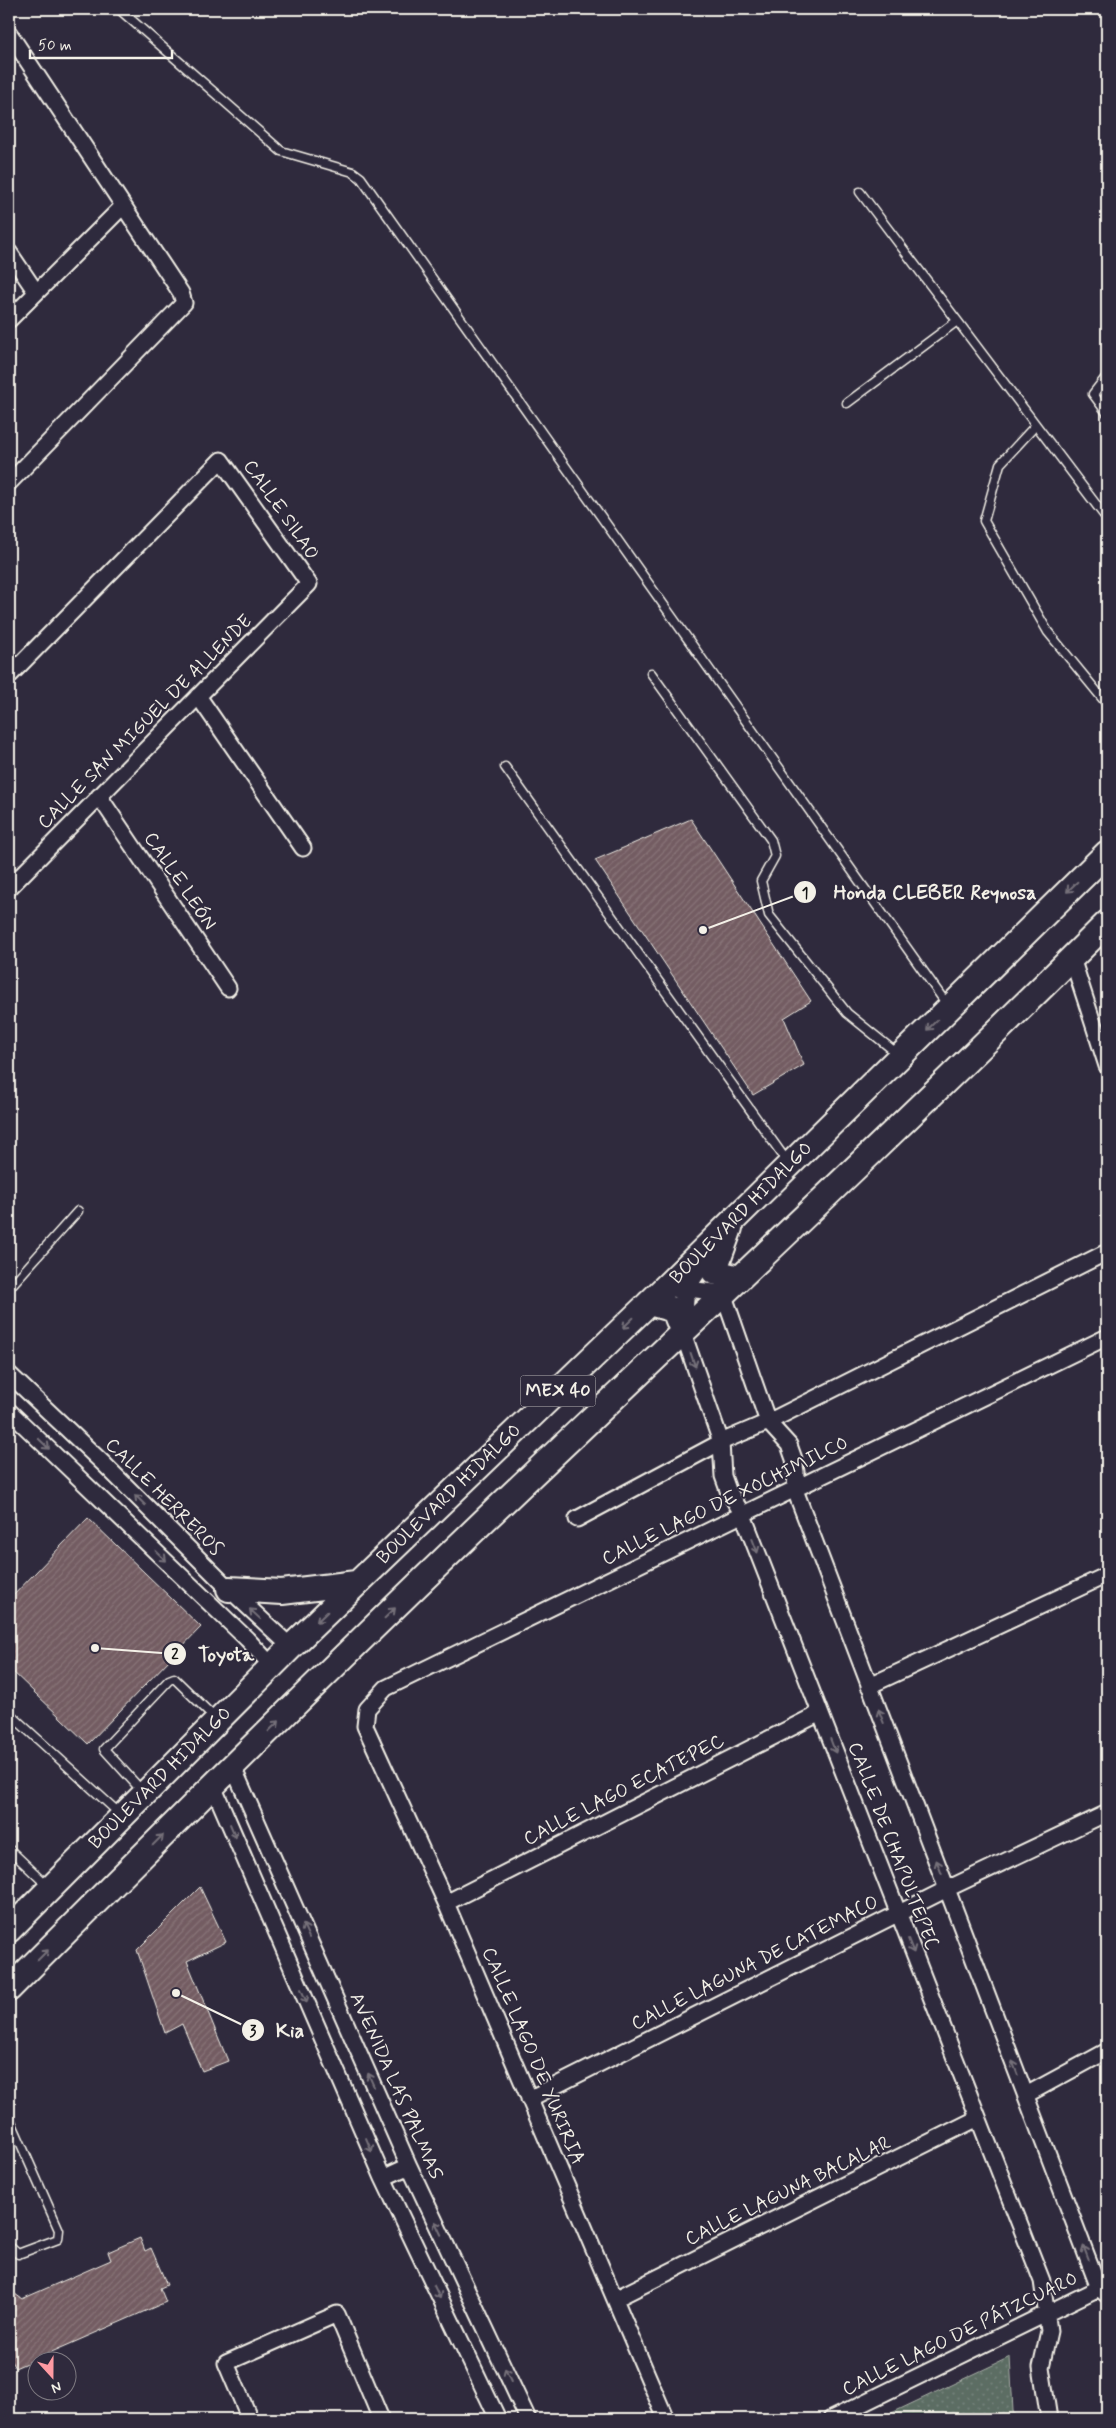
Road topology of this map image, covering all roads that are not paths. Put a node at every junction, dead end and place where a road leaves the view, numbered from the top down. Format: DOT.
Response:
graph roads {
  1 [pos="119,9"];
  2 [pos="9,33"];
  3 [pos="860,192"];
  4 [pos="123,206"];
  5 [pos="9,252"];
  6 [pos="36,292"];
  7 [pos="9,320"];
  8 [pos="957,321"];
  9 [pos="1107,376"];
  10 [pos="847,403"];
  11 [pos="1107,413"];
  12 [pos="1036,425"];
  13 [pos="9,483"];
  14 [pos="1107,504"];
  15 [pos="1100,510"];
  16 [pos="1107,519"];
  17 [pos="309,584"];
  18 [pos="651,673"];
  19 [pos="9,676"];
  20 [pos="198,696"];
  21 [pos="1107,704"];
  22 [pos="505,767"];
  23 [pos="99,796"];
  24 [pos="304,848"];
  25 [pos="1107,853"];
  26 [pos="9,888"];
  27 [pos="1107,923"];
  28 [pos="1072,958"];
  29 [pos="228,988"];
  30 [pos="949,1008"];
  31 [pos="901,1056"];
  32 [pos="1107,1066"];
  33 [pos="790,1165"];
  34 [pos="78,1211"];
  35 [pos="732,1222"];
  36 [pos="1107,1252"];
  37 [pos="731,1286"];
  38 [pos="9,1288"];
  39 [pos="687,1289"];
  40 [pos="649,1303"];
  41 [pos="683,1333"];
  42 [pos="1107,1337"];
  43 [pos="9,1374"];
  44 [pos="9,1410"];
  45 [pos="768,1422"];
  46 [pos="721,1442"];
  47 [pos="794,1490"];
  48 [pos="743,1515"];
  49 [pos="577,1519"];
  50 [pos="1107,1575"];
  51 [pos="356,1583"];
  52 [pos="229,1589"];
  53 [pos="291,1647"];
  54 [pos="272,1666"];
  55 [pos="869,1686"];
  56 [pos="367,1710"];
  57 [pos="820,1712"];
  58 [pos="9,1713"];
  59 [pos="218,1720"];
  60 [pos="233,1767"];
  61 [pos="213,1786"];
  62 [pos="144,1794"];
  63 [pos="1107,1813"];
  64 [pos="121,1816"];
  65 [pos="265,1839"];
  66 [pos="9,1849"];
  67 [pos="241,1850"];
  68 [pos="51,1889"];
  69 [pos="947,1889"];
  70 [pos="446,1903"];
  71 [pos="898,1914"];
  72 [pos="9,1930"];
  73 [pos="9,1989"];
  74 [pos="1107,2051"];
  75 [pos="1026,2095"];
  76 [pos="529,2099"];
  77 [pos="9,2118"];
  78 [pos="978,2118"];
  79 [pos="409,2166"];
  80 [pos="383,2178"];
  81 [pos="9,2246"];
  82 [pos="1105,2289"];
  83 [pos="615,2299"];
  84 [pos="1048,2314"];
  85 [pos="250,2419"];
  86 [pos="381,2419"];
  87 [pos="498,2419"];
  88 [pos="528,2419"];
  89 [pos="666,2419"];
  90 [pos="831,2419"];
  91 [pos="1049,2419"];
  1 -- 30 [label="lane"];
  2 -- 4 [label="street"];
  3 -- 8 [label="lane"];
  4 -- 6 [label="street"];
  4 -- 13 [label="street"];
  5 -- 6 [label="street"];
  6 -- 7 [label="street"];
  8 -- 10 [label="lane"];
  8 -- 12 [label="lane"];
  9 -- 11 [label="lane"];
  12 -- 15 [label="lane"];
  12 -- 21 [label="lane"];
  14 -- 15 [label="lane"];
  15 -- 16 [label="lane"];
  17 -- 19 [label="street, CALLE SILAO"];
  17 -- 20 [label="street, CALLE SAN MIGUEL DE ALLENDE"];
  18 -- 31 [label="lane"];
  20 -- 23 [label="street, CALLE SAN MIGUEL DE ALLENDE"];
  20 -- 24 [label="street"];
  22 -- 33 [label="lane"];
  23 -- 26 [label="street, CALLE SAN MIGUEL DE ALLENDE"];
  23 -- 29 [label="street, CALLE LEÓN"];
  25 -- 30 [label="main road, BOULEVARD HIDALGO / MEX 40, one-way"];
  27 -- 28 [label="main road, MEX 40"];
  28 -- 32 [label="street"];
  28 -- 37 [label="main road, MEX 40"];
  30 -- 31 [label="main road, BOULEVARD HIDALGO / MEX 40, one-way"];
  31 -- 33 [label="main road, BOULEVARD HIDALGO / MEX 40"];
  33 -- 35 [label="main road, BOULEVARD HIDALGO / MEX 40"];
  34 -- 38 [label="lane"];
  35 -- 37 [label="main road"];
  35 -- 39 [label="street, CALLE DE CHAPULTEPEC"];
  35 -- 40 [label="main road, BOULEVARD HIDALGO / MEX 40"];
  36 -- 45 [label="street"];
  37 -- 39 [label="street"];
  37 -- 41 [label="main road, MEX 40"];
  37 -- 45 [label="street, CALLE DE CHAPULTEPEC"];
  39 -- 40 [label="street"];
  39 -- 41 [label="street, CALLE DE CHAPULTEPEC"];
  40 -- 41 [label="main road"];
  40 -- 51 [label="main road, BOULEVARD HIDALGO / MEX 40, one-way"];
  41 -- 46 [label="street, CALLE DE CHAPULTEPEC, one-way"];
  60 -- 41 [label="main road, MEX 40, one-way"];
  42 -- 47 [label="street, CALLE LAGO DE XOCHIMILCO"];
  52 -- 43 [label="street, CALLE HERREROS, one-way"];
  44 -- 54 [label="street, one-way"];
  45 -- 46 [label="street"];
  45 -- 47 [label="street, CALLE DE CHAPULTEPEC"];
  46 -- 48 [label="street, CALLE DE CHAPULTEPEC"];
  46 -- 49 [label="street"];
  47 -- 48 [label="street, CALLE LAGO DE XOCHIMILCO"];
  47 -- 55 [label="street, CALLE DE CHAPULTEPEC"];
  48 -- 56 [label="street, CALLE LAGO DE XOCHIMILCO"];
  48 -- 57 [label="street, CALLE DE CHAPULTEPEC, one-way"];
  50 -- 55 [label="street"];
  51 -- 52 [label="main road"];
  51 -- 53 [label="main road, BOULEVARD HIDALGO / MEX 40, one-way"];
  53 -- 52 [label="street, CALLE HERREROS, one-way"];
  53 -- 54 [label="main road, BOULEVARD HIDALGO / MEX 40"];
  54 -- 59 [label="main road, BOULEVARD HIDALGO / MEX 40"];
  69 -- 55 [label="street, CALLE DE CHAPULTEPEC, one-way"];
  56 -- 70 [label="street, CALLE LAGO DE YURIRIA"];
  57 -- 70 [label="street, CALLE LAGO ECATEPEC"];
  57 -- 71 [label="street, CALLE DE CHAPULTEPEC, one-way"];
  58 -- 64 [label="lane"];
  59 -- 62 [label="main road, BOULEVARD HIDALGO / MEX 40"];
  59 -- 62 [label="lane"];
  60 -- 61 [label="main road, MEX 40"];
  60 -- 65 [label="street, AVENIDA LAS PALMAS"];
  61 -- 67 [label="street, one-way"];
  73 -- 61 [label="main road, MEX 40, one-way"];
  62 -- 64 [label="main road, BOULEVARD HIDALGO / MEX 40"];
  63 -- 69 [label="street, CALLE LAGUNA DE CATEMACO"];
  64 -- 68 [label="main road, BOULEVARD HIDALGO / MEX 40"];
  65 -- 67 [label="street"];
  79 -- 65 [label="street, AVENIDA LAS PALMAS, one-way"];
  66 -- 68 [label="lane"];
  67 -- 80 [label="street, one-way"];
  68 -- 72 [label="main road, BOULEVARD HIDALGO / MEX 40"];
  69 -- 71 [label="street, CALLE LAGUNA DE CATEMACO"];
  75 -- 69 [label="street, CALLE DE CHAPULTEPEC, one-way"];
  70 -- 76 [label="street, CALLE LAGO DE YURIRIA"];
  71 -- 76 [label="street, CALLE LAGUNA DE CATEMACO"];
  71 -- 78 [label="street, CALLE DE CHAPULTEPEC, one-way"];
  74 -- 75 [label="street"];
  82 -- 75 [label="street, CALLE DE CHAPULTEPEC, one-way"];
  76 -- 83 [label="street, CALLE LAGO DE YURIRIA"];
  77 -- 81 [label="lane"];
  78 -- 83 [label="street, CALLE LAGUNA BACALAR"];
  78 -- 84 [label="street, CALLE DE CHAPULTEPEC"];
  79 -- 80 [label="street"];
  88 -- 79 [label="street, AVENIDA LAS PALMAS, one-way"];
  80 -- 87 [label="street, one-way"];
  82 -- 84 [label="street, CALLE LAGO DE PÁTZCUARO"];
  83 -- 89 [label="street, CALLE LAGO DE YURIRIA"];
  84 -- 90 [label="street, CALLE LAGO DE PÁTZCUARO"];
  84 -- 91 [label="street, CALLE DE CHAPULTEPEC"];
  85 -- 86 [label="street"];
}
